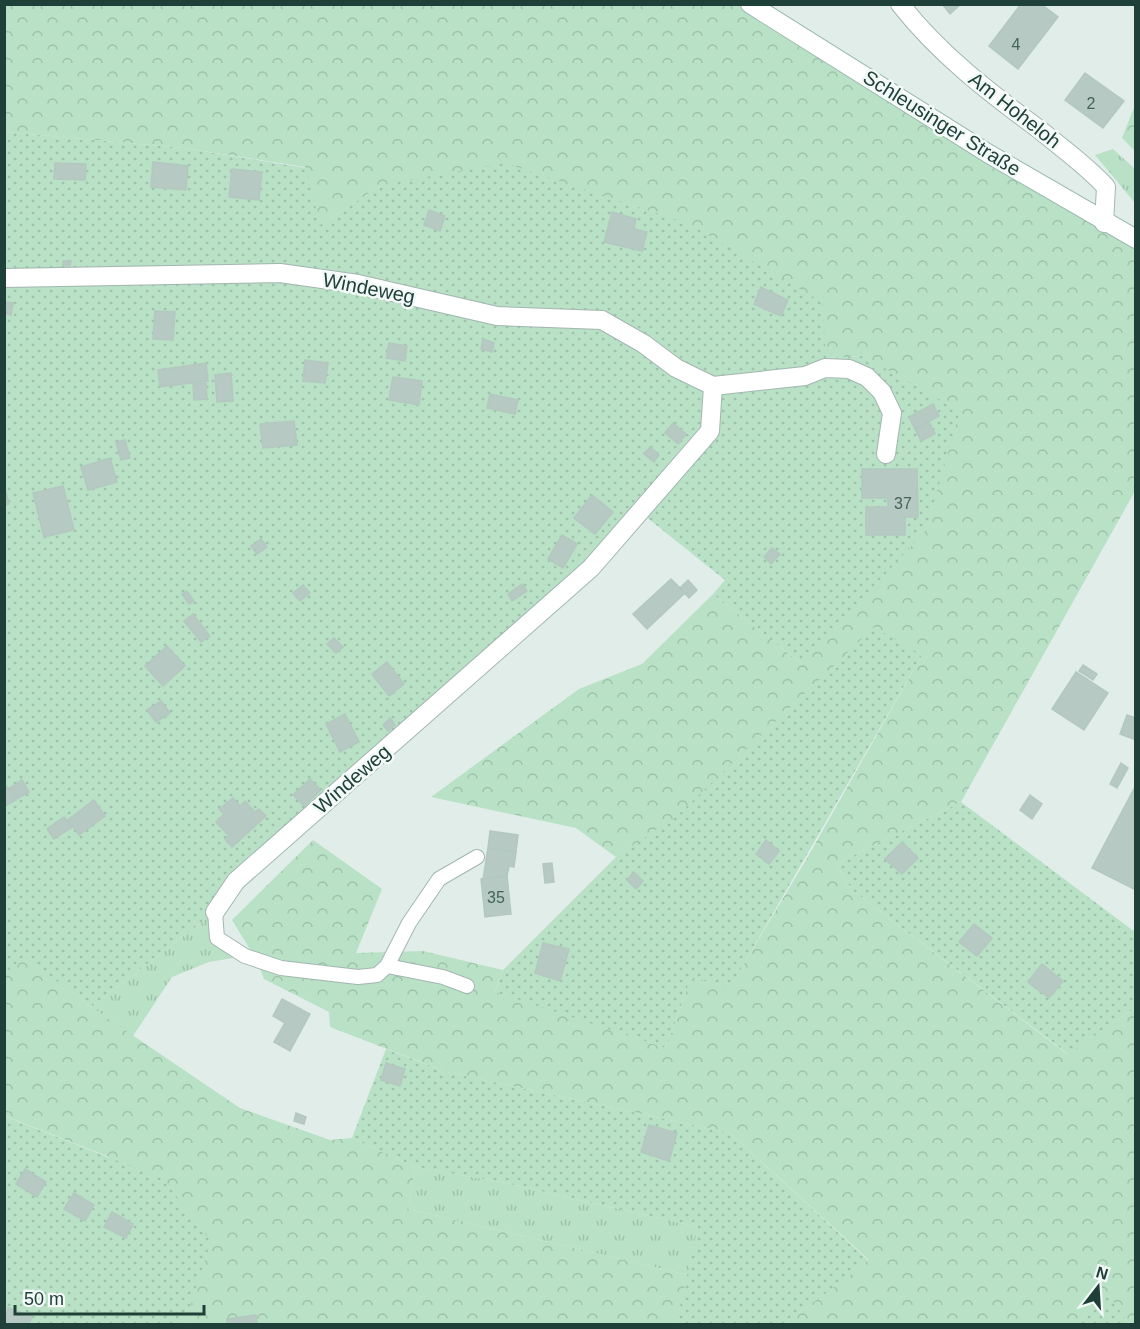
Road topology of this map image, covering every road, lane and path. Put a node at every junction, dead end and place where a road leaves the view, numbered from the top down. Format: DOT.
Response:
graph roads {
  1 [pos="750,4"];
  2 [pos="900,4"];
  3 [pos="1104,223"];
  4 [pos="1136,239"];
  5 [pos="4,278"];
  6 [pos="713,386"];
  7 [pos="886,454"];
  8 [pos="477,857"];
  9 [pos="215,912"];
  10 [pos="387,966"];
  11 [pos="467,986"];
  1 -- 3 [label="street, Schleusinger Straße"];
  2 -- 3 [label="street, Am Hoheloh"];
  3 -- 4 [label="street, Schleusinger Straße"];
  5 -- 6 [label="street, Windeweg"];
  6 -- 7 [label="street"];
  6 -- 9 [label="street, Windeweg"];
  8 -- 10 [label="lane"];
  9 -- 10 [label="lane, Windeweg"];
  10 -- 11 [label="lane"];
}
